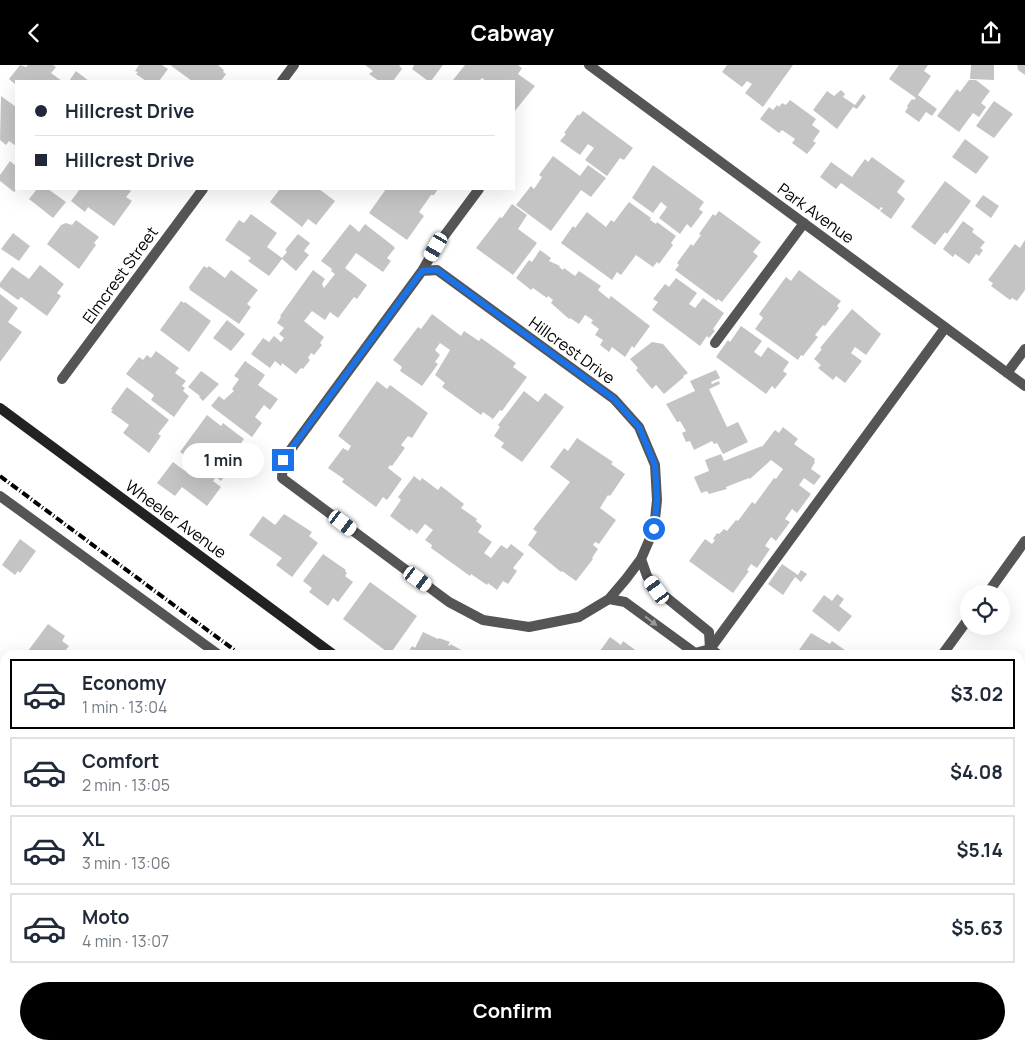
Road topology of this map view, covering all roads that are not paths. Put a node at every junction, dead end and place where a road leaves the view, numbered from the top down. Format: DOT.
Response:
graph roads {
  1 [pos="294,65"];
  2 [pos="589,65"];
  3 [pos="283,80"];
  4 [pos="202,190"];
  5 [pos="478,190"];
  6 [pos="804,223"];
  7 [pos="422,271"];
  8 [pos="945,328"];
  9 [pos="715,343"];
  10 [pos="1025,349"];
  11 [pos="1008,373"];
  12 [pos="62,379"];
  13 [pos="1025,386"];
  14 [pos="0,408"];
  15 [pos="0,496"];
  16 [pos="1025,541"];
  17 [pos="641,559"];
  18 [pos="993,585"];
  19 [pos="609,599"];
  20 [pos="960,630"];
  21 [pos="212,650"];
  22 [pos="327,650"];
  23 [pos="691,650"];
  24 [pos="714,650"];
  25 [pos="716,650"];
  26 [pos="946,650"];
  1 -- 3 [label="street"];
  2 -- 6 [label="street, Park Avenue"];
  4 -- 12 [label="street, Elmcrest Street"];
  5 -- 7 [label="street, Hillcrest Drive"];
  6 -- 8 [label="street, Park Avenue"];
  6 -- 9 [label="street"];
  7 -- 17 [label="street, Hillcrest Drive"];
  7 -- 19 [label="street, Hillcrest Drive"];
  8 -- 11 [label="street, Park Avenue"];
  8 -- 25 [label="street"];
  10 -- 11 [label="street"];
  11 -- 13 [label="street, Park Avenue"];
  14 -- 22 [label="main road, Wheeler Avenue"];
  15 -- 21 [label="street"];
  16 -- 18 [label="street"];
  17 -- 19 [label="street, Hillcrest Drive"];
  17 -- 24 [label="street"];
  19 -- 23 [label="street, one-way"];
  20 -- 26 [label="street"];
}
